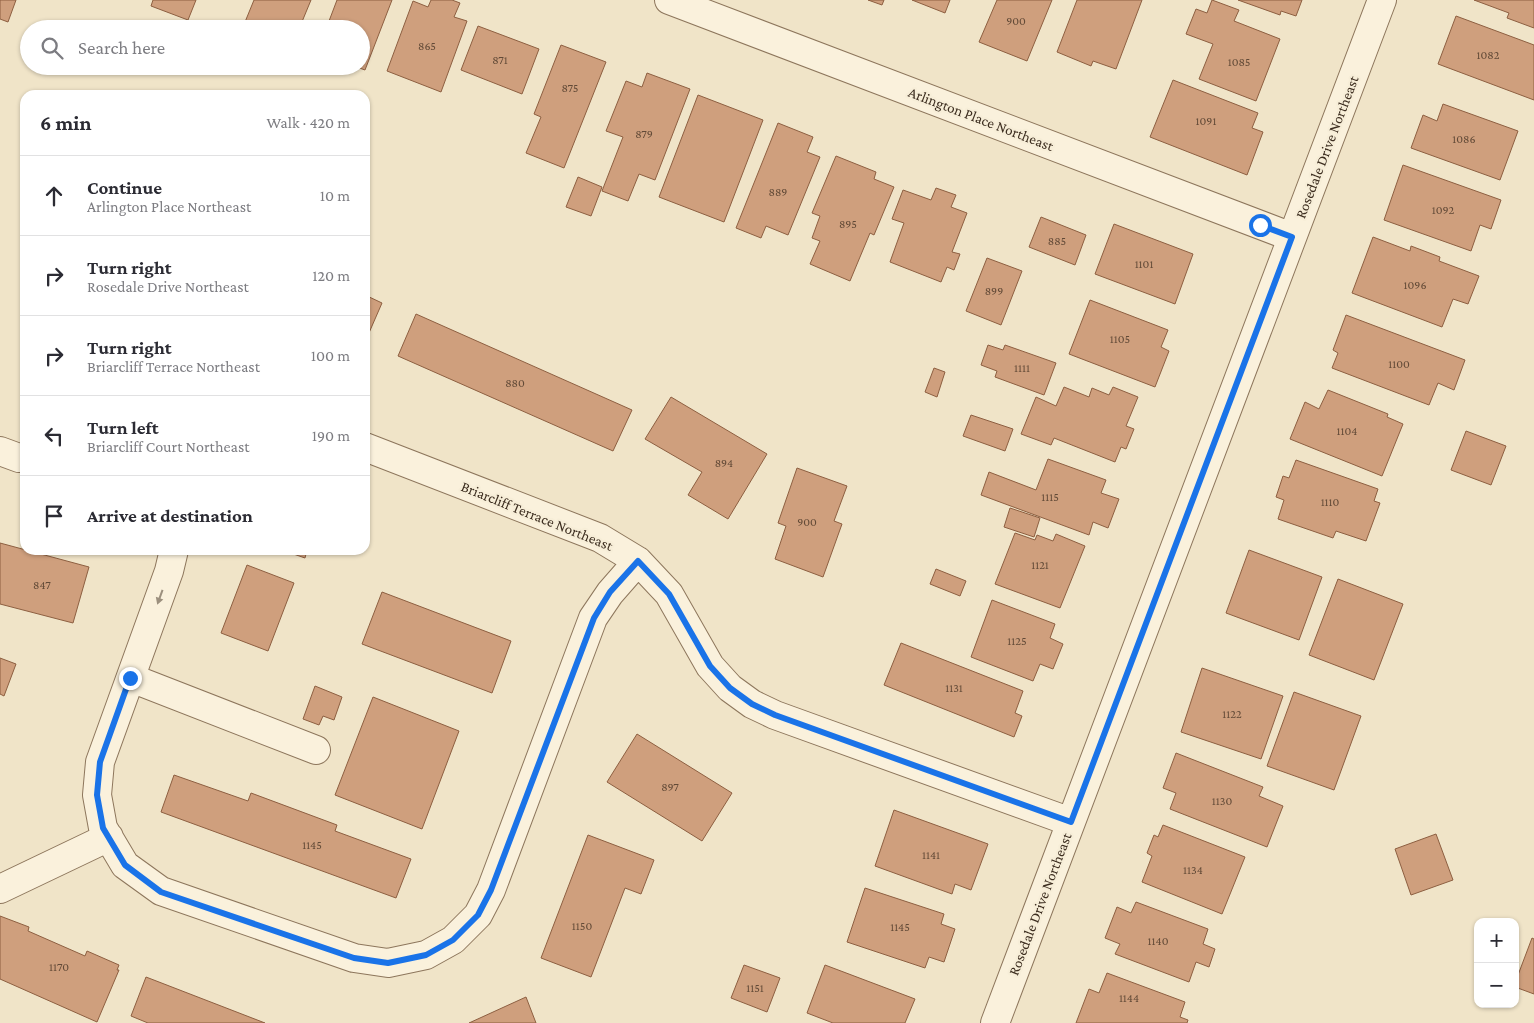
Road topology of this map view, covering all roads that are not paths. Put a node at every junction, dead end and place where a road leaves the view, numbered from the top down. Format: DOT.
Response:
graph roads {
  1 [pos="669,0"];
  2 [pos="1382,0"];
  3 [pos="1292,237"];
  4 [pos="370,450"];
  5 [pos="0,451"];
  6 [pos="20,458"];
  7 [pos="173,555"];
  8 [pos="638,561"];
  9 [pos="130,678"];
  10 [pos="316,750"];
  11 [pos="1071,822"];
  12 [pos="109,837"];
  13 [pos="0,890"];
  14 [pos="995,1023"];
  1 -- 3 [label="street, Arlington Place Northeast"];
  2 -- 3 [label="street, Rosedale Drive Northeast"];
  3 -- 11 [label="street, Rosedale Drive Northeast"];
  4 -- 8 [label="street, Briarcliff Terrace Northeast"];
  5 -- 6 [label="street"];
  7 -- 9 [label="street, one-way"];
  8 -- 11 [label="street, Briarcliff Terrace Northeast"];
  8 -- 12 [label="street"];
  9 -- 10 [label="street"];
  9 -- 12 [label="street"];
  11 -- 14 [label="street, Rosedale Drive Northeast"];
  12 -- 13 [label="street"];
}
